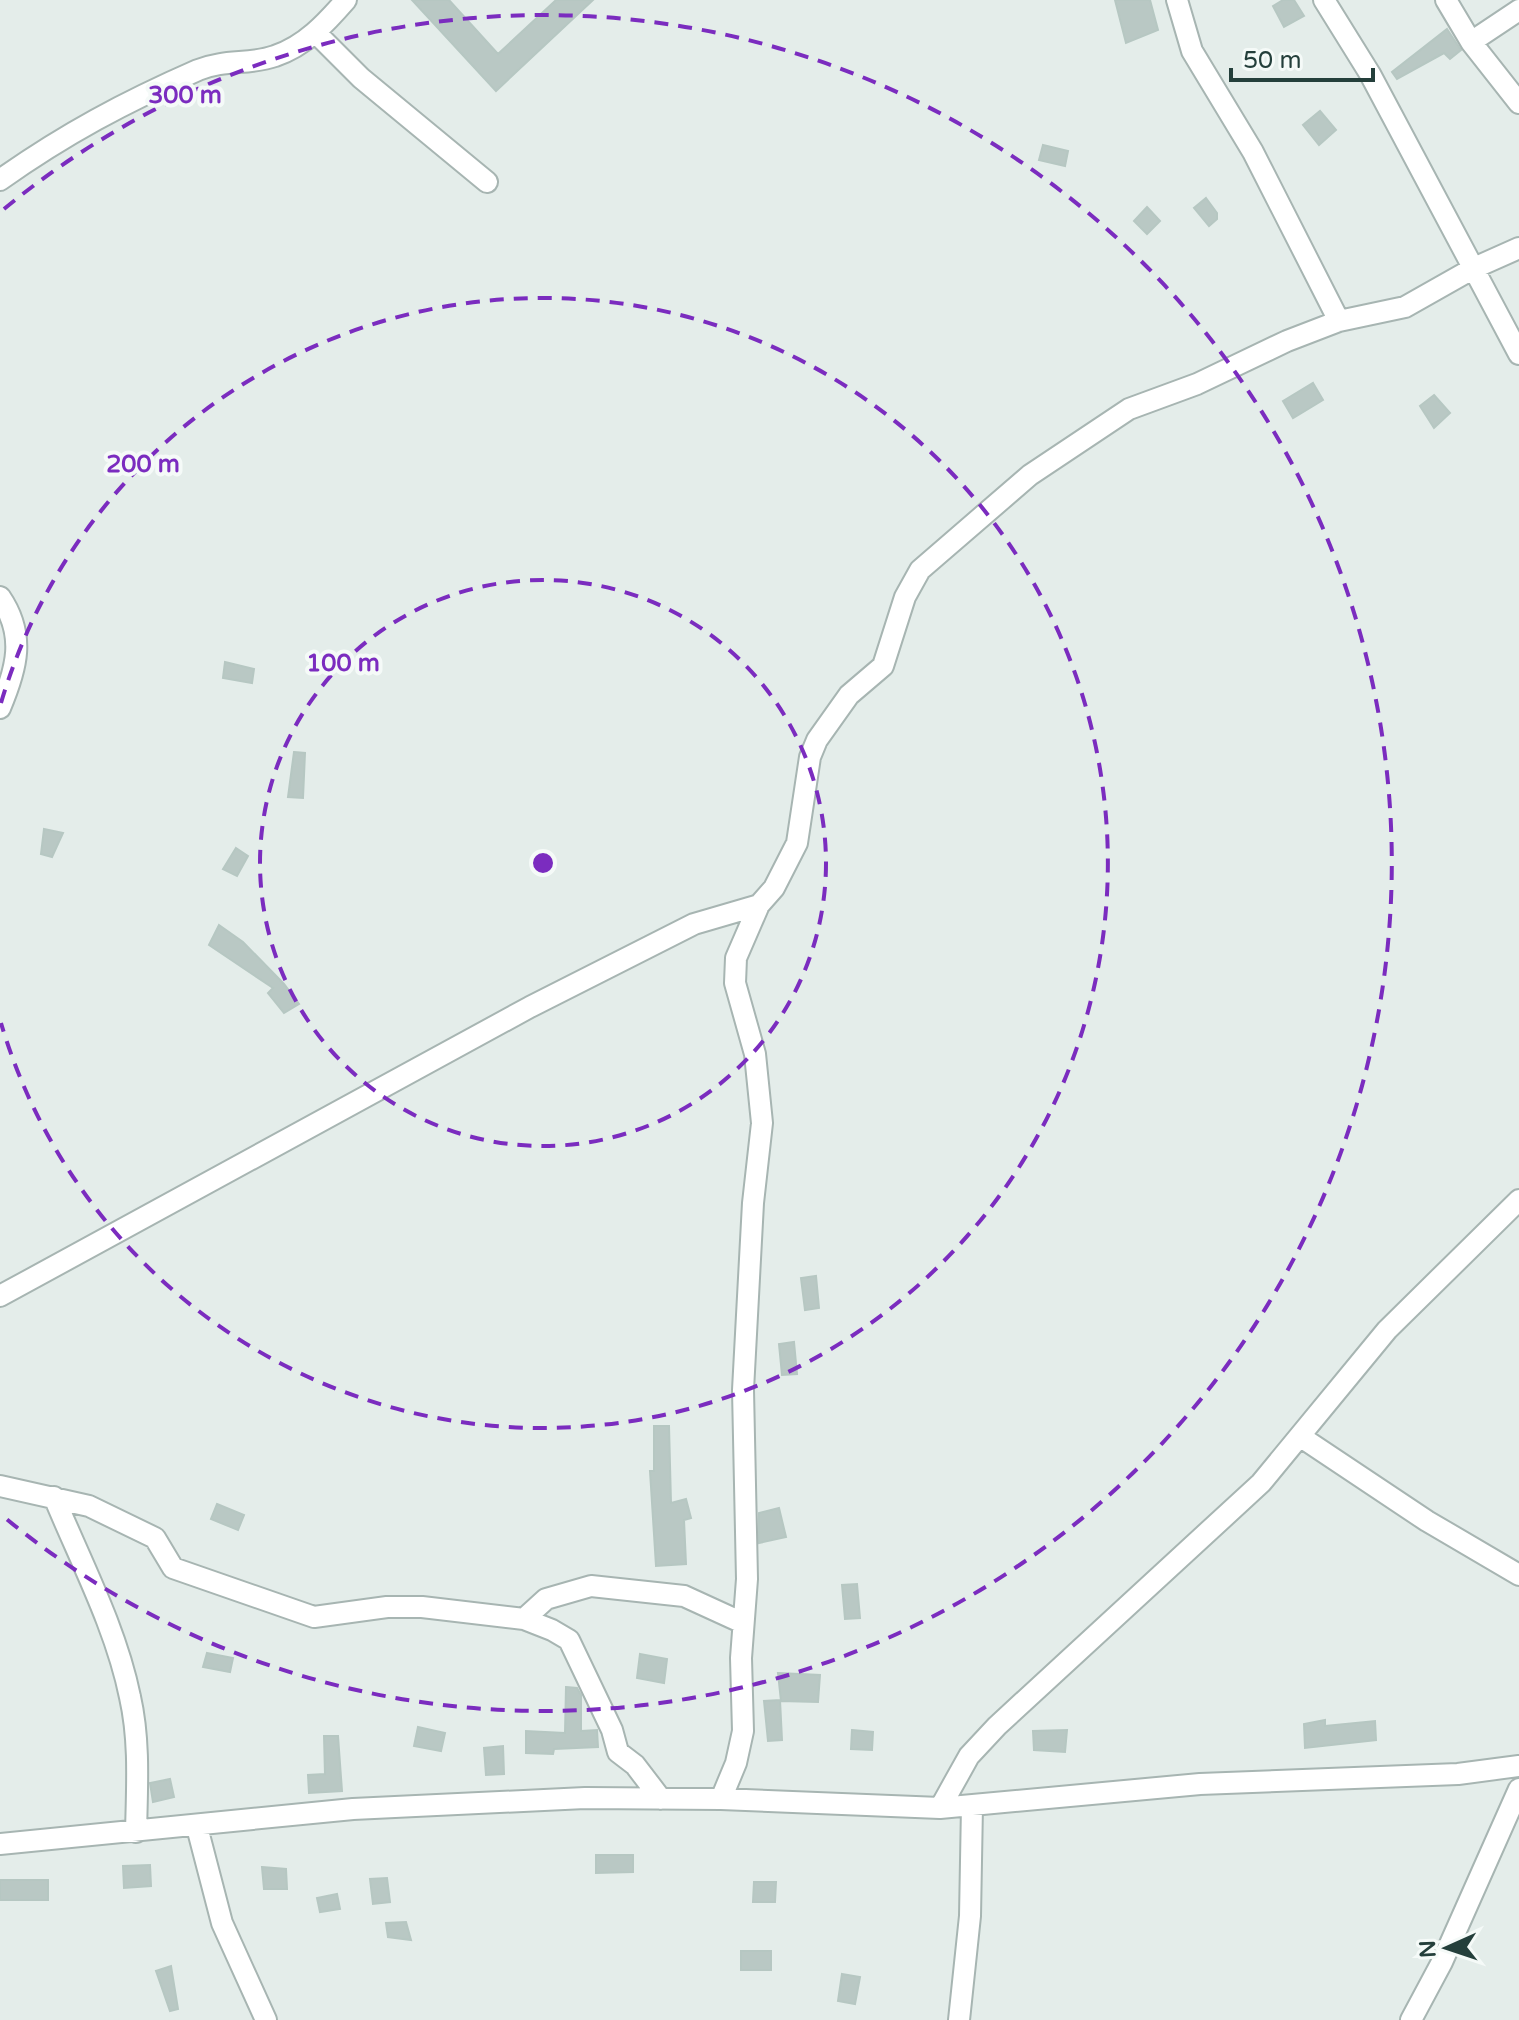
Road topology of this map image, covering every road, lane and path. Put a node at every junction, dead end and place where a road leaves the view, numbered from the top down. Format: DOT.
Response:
graph roads {
  1 [pos="346,0"];
  2 [pos="1177,0"];
  3 [pos="1324,0"];
  4 [pos="1446,0"];
  5 [pos="1519,10"];
  6 [pos="317,34"];
  7 [pos="1471,42"];
  8 [pos="1519,103"];
  9 [pos="0,180"];
  10 [pos="487,182"];
  11 [pos="1519,248"];
  12 [pos="1474,268"];
  13 [pos="1339,321"];
  14 [pos="1519,354"];
  15 [pos="0,597"];
  16 [pos="0,708"];
  17 [pos="759,905"];
  18 [pos="1519,1200"];
  19 [pos="0,1296"];
  20 [pos="1301,1437"];
  21 [pos="0,1486"];
  22 [pos="54,1497"];
  23 [pos="1519,1575"];
  24 [pos="524,1619"];
  25 [pos="743,1623"];
  26 [pos="1519,1766"];
  27 [pos="1519,1789"];
  28 [pos="661,1799"];
  29 [pos="721,1799"];
  30 [pos="972,1806"];
  31 [pos="940,1808"];
  32 [pos="197,1827"];
  33 [pos="136,1832"];
  34 [pos="0,1844"];
  35 [pos="266,2020"];
  36 [pos="959,2020"];
  37 [pos="1411,2020"];
  1 -- 6 [label="street"];
  2 -- 13 [label="street"];
  3 -- 12 [label="street"];
  4 -- 7 [label="street"];
  5 -- 7 [label="street"];
  6 -- 9 [label="street"];
  6 -- 10 [label="street"];
  7 -- 8 [label="street"];
  11 -- 12 [label="street"];
  12 -- 13 [label="street"];
  12 -- 14 [label="street"];
  13 -- 17 [label="street"];
  15 -- 16 [label="street"];
  17 -- 19 [label="street"];
  17 -- 25 [label="street"];
  18 -- 20 [label="street"];
  20 -- 23 [label="street"];
  20 -- 31 [label="street"];
  21 -- 22 [label="street"];
  22 -- 24 [label="street"];
  22 -- 33 [label="street"];
  24 -- 25 [label="street"];
  24 -- 28 [label="street"];
  25 -- 29 [label="street"];
  26 -- 30 [label="street"];
  27 -- 37 [label="street"];
  28 -- 29 [label="street"];
  28 -- 32 [label="street"];
  29 -- 31 [label="street"];
  30 -- 31 [label="street"];
  30 -- 36 [label="street"];
  32 -- 33 [label="street"];
  32 -- 35 [label="street"];
  33 -- 34 [label="street"];
}
